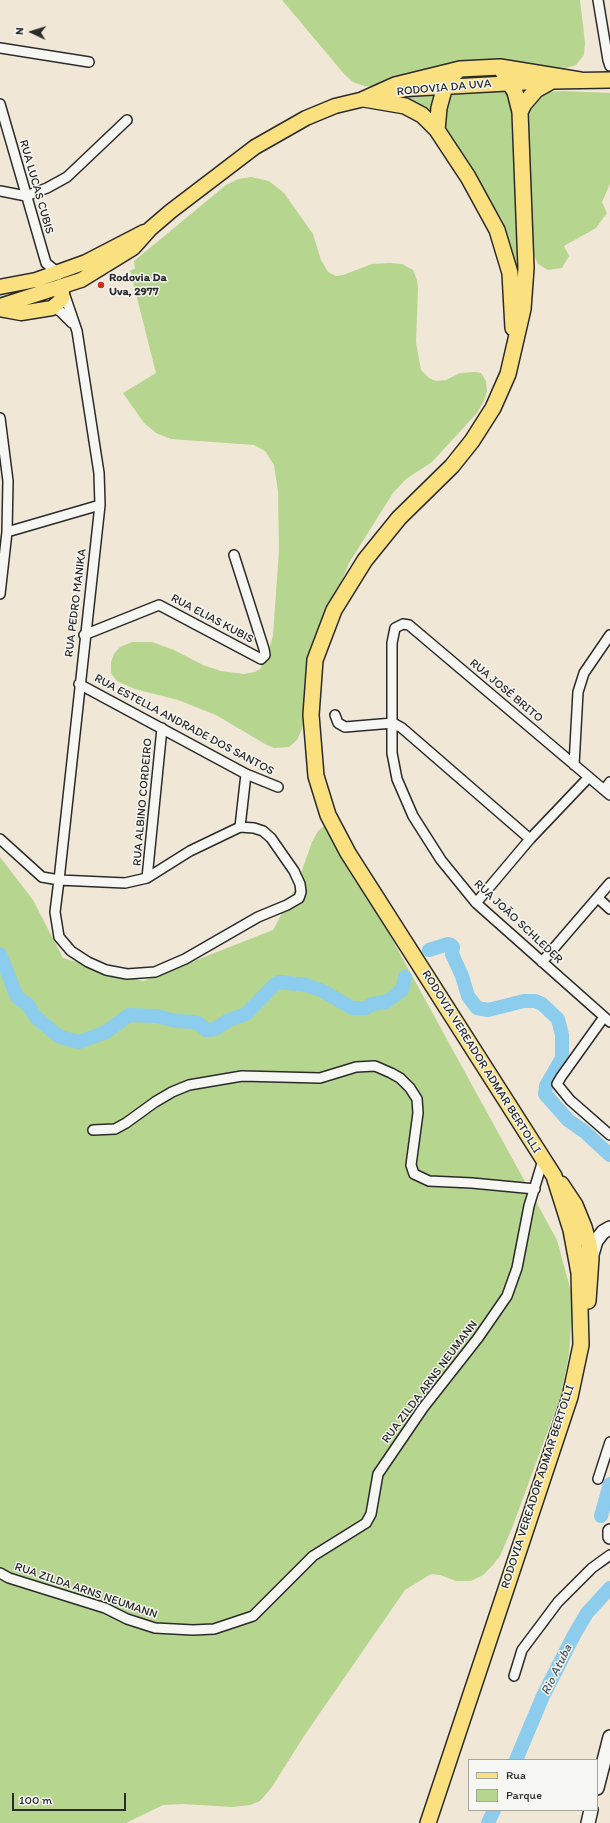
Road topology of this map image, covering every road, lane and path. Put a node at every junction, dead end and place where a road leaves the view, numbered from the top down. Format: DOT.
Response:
graph roads {
  1 [pos="598,0"];
  2 [pos="0,48"];
  3 [pos="89,62"];
  4 [pos="610,66"];
  5 [pos="500,67"];
  6 [pos="460,68"];
  7 [pos="580,80"];
  8 [pos="610,80"];
  9 [pos="552,81"];
  10 [pos="511,83"];
  11 [pos="444,86"];
  12 [pos="364,99"];
  13 [pos="0,104"];
  14 [pos="520,112"];
  15 [pos="127,120"];
  16 [pos="437,130"];
  17 [pos="0,191"];
  18 [pos="26,196"];
  19 [pos="150,229"];
  20 [pos="56,272"];
  21 [pos="62,286"];
  22 [pos="0,287"];
  23 [pos="0,306"];
  24 [pos="52,308"];
  25 [pos="0,309"];
  26 [pos="76,331"];
  27 [pos="511,362"];
  28 [pos="0,418"];
  29 [pos="100,505"];
  30 [pos="7,532"];
  31 [pos="234,555"];
  32 [pos="0,594"];
  33 [pos="610,635"];
  34 [pos="84,636"];
  35 [pos="392,643"];
  36 [pos="79,684"];
  37 [pos="335,715"];
  38 [pos="393,723"];
  39 [pos="162,728"];
  40 [pos="574,765"];
  41 [pos="246,774"];
  42 [pos="589,777"];
  43 [pos="610,782"];
  44 [pos="278,787"];
  45 [pos="607,793"];
  46 [pos="240,827"];
  47 [pos="0,839"];
  48 [pos="530,839"];
  49 [pos="148,878"];
  50 [pos="59,880"];
  51 [pos="610,883"];
  52 [pos="598,898"];
  53 [pos="476,903"];
  54 [pos="610,909"];
  55 [pos="542,962"];
  56 [pos="607,1020"];
  57 [pos="93,1130"];
  58 [pos="610,1134"];
  59 [pos="543,1160"];
  60 [pos="554,1176"];
  61 [pos="535,1189"];
  62 [pos="584,1227"];
  63 [pos="606,1230"];
  64 [pos="591,1258"];
  65 [pos="581,1346"];
  66 [pos="610,1442"];
  67 [pos="598,1479"];
  68 [pos="610,1531"];
  69 [pos="610,1538"];
  70 [pos="610,1555"];
  71 [pos="0,1573"];
  72 [pos="514,1676"];
  73 [pos="610,1737"];
  74 [pos="598,1784"];
  75 [pos="591,1811"];
  76 [pos="428,1823"];
  77 [pos="588,1823"];
  1 -- 4 [label="street"];
  2 -- 3 [label="street"];
  5 -- 6 [label="highway"];
  5 -- 7 [label="highway"];
  5 -- 10 [label="highway, RODOVIA VEREADOR ADMAR BERTOLLI"];
  6 -- 11 [label="highway"];
  6 -- 12 [label="highway"];
  7 -- 8 [label="highway, RODOVIA DA UVA"];
  7 -- 9 [label="highway, RODOVIA DA UVA"];
  9 -- 10 [label="main road, RODOVIA DA UVA"];
  9 -- 14 [label="highway"];
  10 -- 11 [label="main road, RODOVIA DA UVA"];
  10 -- 14 [label="highway, RODOVIA VEREADOR ADMAR BERTOLLI"];
  11 -- 12 [label="main road, RODOVIA DA UVA"];
  11 -- 16 [label="highway"];
  12 -- 16 [label="highway, RODOVIA VEREADOR ADMAR BERTOLLI"];
  12 -- 19 [label="main road, RODOVIA DA UVA"];
  13 -- 18 [label="street, RUA LUCAS CUBIS"];
  14 -- 27 [label="highway, RODOVIA VEREADOR ADMAR BERTOLLI"];
  15 -- 18 [label="street"];
  16 -- 27 [label="highway, RODOVIA VEREADOR ADMAR BERTOLLI"];
  17 -- 18 [label="street"];
  18 -- 20 [label="street, RUA LUCAS CUBIS"];
  19 -- 20 [label="main road, RODOVIA DA UVA"];
  19 -- 21 [label="main road, RODOVIA DA UVA"];
  20 -- 21 [label="street, RUA LUCAS CUBIS"];
  20 -- 22 [label="main road, RODOVIA DA UVA"];
  21 -- 23 [label="main road, RODOVIA DA UVA"];
  21 -- 24 [label="main road"];
  21 -- 26 [label="street, RUA PEDRO MANIKA"];
  24 -- 25 [label="main road"];
  24 -- 26 [label="street, RUA PEDRO MANIKA"];
  26 -- 29 [label="street, RUA PEDRO MANIKA"];
  27 -- 59 [label="highway, RODOVIA VEREADOR ADMAR BERTOLLI"];
  28 -- 30 [label="street"];
  29 -- 30 [label="street"];
  29 -- 34 [label="street, RUA PEDRO MANIKA"];
  30 -- 32 [label="street"];
  31 -- 34 [label="street, RUA ELIAS KUBIS"];
  33 -- 40 [label="street"];
  34 -- 36 [label="street, RUA PEDRO MANIKA"];
  35 -- 38 [label="street, RUA JOÃO SCHLEDER"];
  35 -- 40 [label="street, RUA JOSÉ BRITO"];
  36 -- 39 [label="street, RUA ESTELLA ANDRADE DOS SANTOS"];
  36 -- 50 [label="street, RUA PEDRO MANIKA"];
  37 -- 38 [label="street"];
  38 -- 48 [label="street"];
  38 -- 53 [label="street, RUA JOÃO SCHLEDER"];
  39 -- 41 [label="street, RUA ESTELLA ANDRADE DOS SANTOS"];
  39 -- 49 [label="street, RUA ALBINO CORDEIRO"];
  40 -- 42 [label="street, RUA JOSÉ BRITO"];
  41 -- 44 [label="street, RUA ESTELLA ANDRADE DOS SANTOS"];
  41 -- 46 [label="street"];
  42 -- 45 [label="street, RUA JOSÉ BRITO"];
  42 -- 48 [label="street"];
  43 -- 45 [label="street"];
  46 -- 49 [label="street"];
  46 -- 50 [label="street, RUA PEDRO MANIKA"];
  47 -- 50 [label="street"];
  48 -- 53 [label="street"];
  49 -- 50 [label="street"];
  51 -- 52 [label="street"];
  52 -- 54 [label="street"];
  52 -- 55 [label="street"];
  53 -- 55 [label="street, RUA JOÃO SCHLEDER"];
  55 -- 56 [label="street, RUA JOÃO SCHLEDER"];
  56 -- 58 [label="street"];
  57 -- 61 [label="street"];
  59 -- 60 [label="highway, RODOVIA VEREADOR ADMAR BERTOLLI"];
  59 -- 61 [label="street, RUA ZILDA ARNS NEUMANN"];
  60 -- 62 [label="highway"];
  60 -- 65 [label="highway, RODOVIA VEREADOR ADMAR BERTOLLI"];
  61 -- 71 [label="street, RUA ZILDA ARNS NEUMANN"];
  62 -- 63 [label="main road"];
  62 -- 64 [label="highway"];
  63 -- 64 [label="main road"];
  64 -- 65 [label="highway"];
  65 -- 76 [label="highway, RODOVIA VEREADOR ADMAR BERTOLLI"];
  66 -- 67 [label="street"];
  68 -- 69 [label="main road"];
  70 -- 72 [label="street"];
  73 -- 74 [label="main road"];
  75 -- 77 [label="main road"];
}
